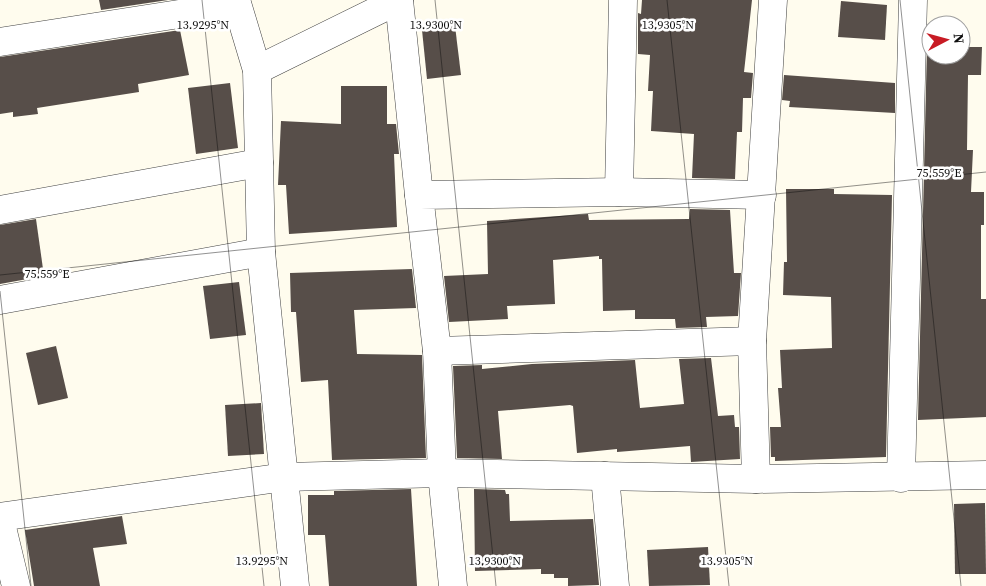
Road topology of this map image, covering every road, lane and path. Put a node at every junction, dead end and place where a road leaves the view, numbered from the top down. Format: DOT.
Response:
graph roads {
  1 [pos="399,0"];
  2 [pos="623,0"];
  3 [pos="773,0"];
  4 [pos="912,0"];
  5 [pos="237,2"];
  6 [pos="0,42"];
  7 [pos="257,70"];
  8 [pos="259,163"];
  9 [pos="619,192"];
  10 [pos="419,195"];
  11 [pos="762,195"];
  12 [pos="0,210"];
  13 [pos="262,252"];
  14 [pos="0,300"];
  15 [pos="752,341"];
  16 [pos="437,352"];
  17 [pos="442,473"];
  18 [pos="986,475"];
  19 [pos="606,476"];
  20 [pos="285,477"];
  21 [pos="900,478"];
  22 [pos="756,479"];
  23 [pos="0,518"];
  24 [pos="16,586"];
  25 [pos="295,586"];
  26 [pos="453,586"];
  27 [pos="615,586"];
  1 -- 7 [label="street"];
  1 -- 10 [label="street"];
  2 -- 9 [label="street"];
  3 -- 11 [label="street"];
  4 -- 21 [label="street"];
  5 -- 6 [label="street"];
  5 -- 7 [label="street"];
  7 -- 8 [label="street"];
  8 -- 12 [label="street"];
  8 -- 13 [label="street"];
  9 -- 10 [label="street"];
  9 -- 11 [label="street"];
  10 -- 16 [label="street"];
  11 -- 15 [label="street"];
  13 -- 14 [label="street"];
  13 -- 20 [label="street"];
  15 -- 16 [label="street"];
  15 -- 22 [label="street"];
  16 -- 17 [label="street"];
  17 -- 19 [label="street"];
  17 -- 20 [label="street"];
  17 -- 26 [label="street"];
  18 -- 21 [label="street"];
  19 -- 22 [label="street"];
  19 -- 27 [label="street"];
  20 -- 23 [label="street"];
  20 -- 25 [label="street"];
  21 -- 22 [label="street"];
  23 -- 24 [label="street"];
}
